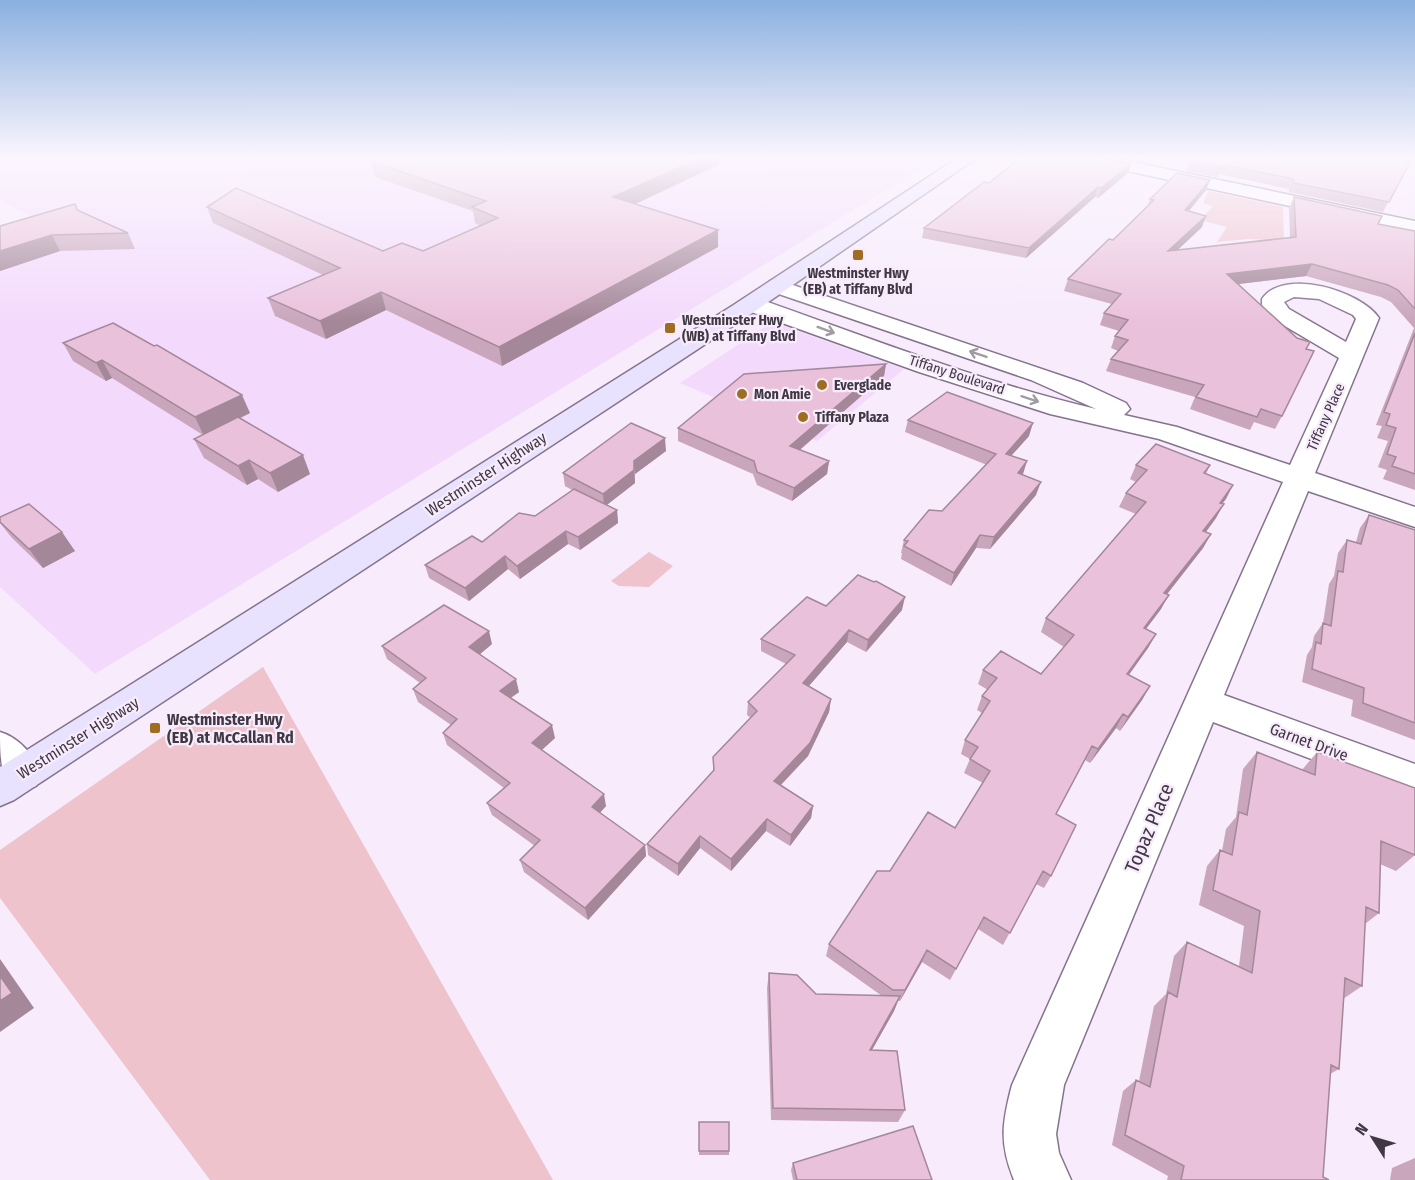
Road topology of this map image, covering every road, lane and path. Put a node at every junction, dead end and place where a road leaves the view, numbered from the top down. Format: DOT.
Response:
graph roads {
  1 [pos="888,212"];
  2 [pos="1359,212"];
  3 [pos="1413,223"];
  4 [pos="778,286"];
  5 [pos="751,304"];
  6 [pos="1353,356"];
  7 [pos="1167,433"];
  8 [pos="1299,478"];
  9 [pos="1415,517"];
  10 [pos="1203,703"];
  11 [pos="7,770"];
  12 [pos="1415,781"];
  13 [pos="1043,1180"];
  1 -- 4 [label="main road, Westminster Highway"];
  2 -- 3 [label="street"];
  4 -- 5 [label="main road, Westminster Highway"];
  7 -- 4 [label="street, Tiffany Boulevard, one-way"];
  5 -- 7 [label="street, Tiffany Boulevard, one-way"];
  5 -- 11 [label="main road, Westminster Highway"];
  6 -- 8 [label="street, Tiffany Place"];
  7 -- 8 [label="street, Tiffany Boulevard"];
  8 -- 9 [label="street, Tiffany Boulevard"];
  8 -- 10 [label="street, Topaz Place"];
  10 -- 12 [label="street, Garnet Drive"];
  10 -- 13 [label="street, Topaz Place"];
}
